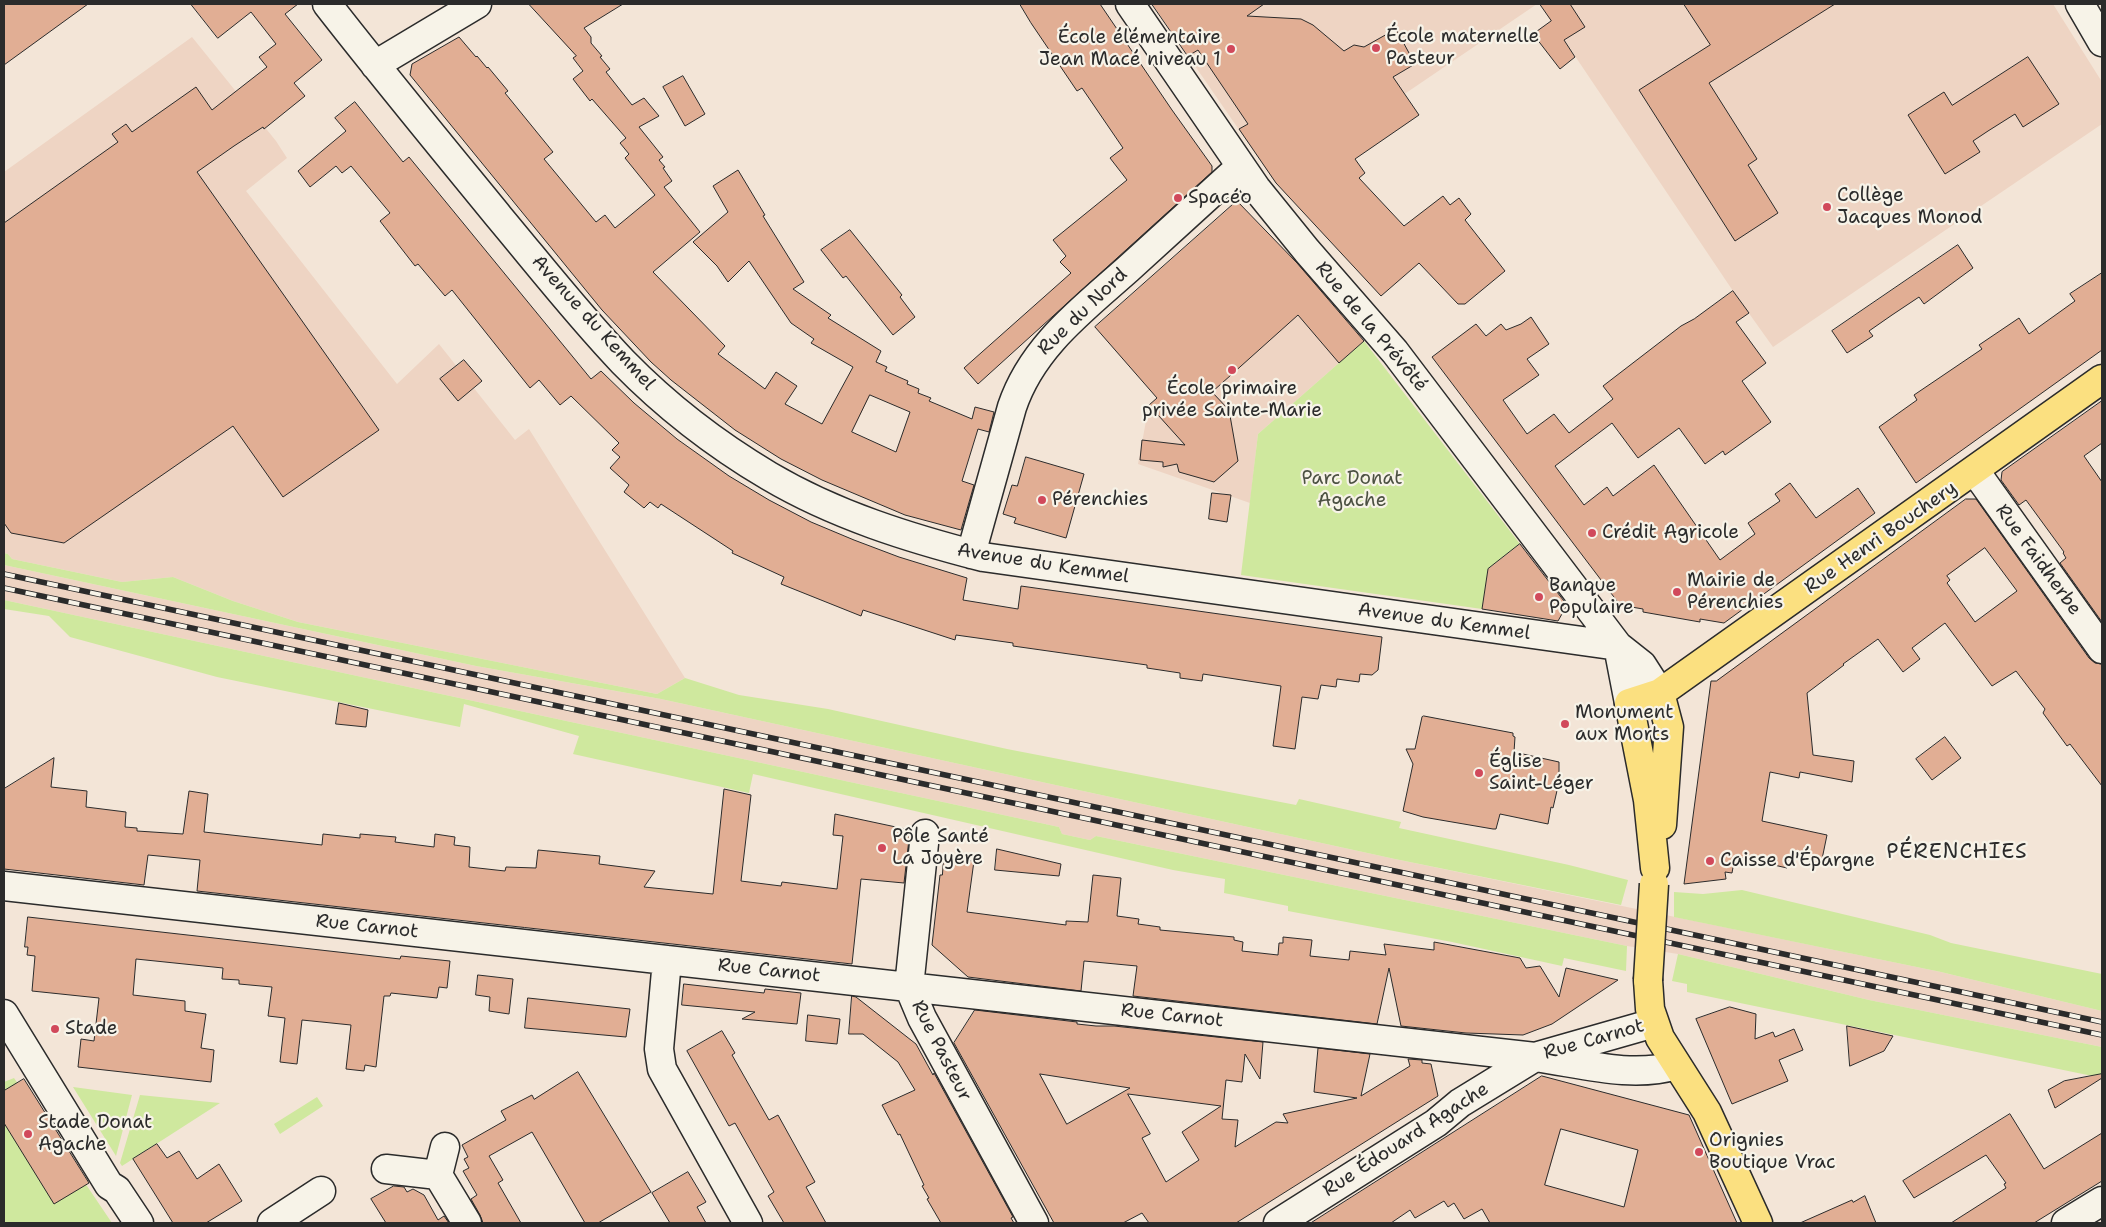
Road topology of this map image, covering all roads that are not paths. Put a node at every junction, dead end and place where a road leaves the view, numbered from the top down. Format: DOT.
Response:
graph roads {
  1 [pos="326,4"];
  2 [pos="477,4"];
  3 [pos="1130,4"];
  4 [pos="2080,4"];
  5 [pos="2102,42"];
  6 [pos="374,66"];
  7 [pos="1240,167"];
  8 [pos="2102,379"];
  9 [pos="1975,471"];
  10 [pos="971,554"];
  11 [pos="1618,646"];
  12 [pos="2102,649"];
  13 [pos="1660,693"];
  14 [pos="1629,702"];
  15 [pos="925,834"];
  16 [pos="1655,876"];
  17 [pos="4,886"];
  18 [pos="667,960"];
  19 [pos="910,987"];
  20 [pos="4,1014"];
  21 [pos="1654,1023"];
  22 [pos="1535,1056"];
  23 [pos="1676,1066"];
  24 [pos="445,1147"];
  25 [pos="386,1169"];
  26 [pos="438,1175"];
  27 [pos="321,1191"];
  28 [pos="2102,1201"];
  29 [pos="139,1223"];
  30 [pos="272,1223"];
  31 [pos="467,1223"];
  32 [pos="748,1223"];
  33 [pos="1034,1223"];
  34 [pos="1278,1223"];
  35 [pos="1758,1223"];
  36 [pos="2066,1223"];
  1 -- 6 [label="street, Avenue du Kemmel"];
  2 -- 6 [label="street"];
  3 -- 7 [label="street, Rue de la Prévôté"];
  4 -- 5 [label="street"];
  6 -- 10 [label="street, Avenue du Kemmel"];
  7 -- 10 [label="street, Rue du Nord"];
  7 -- 11 [label="street, Rue de la Prévôté"];
  8 -- 9 [label="main road, Rue Henri Bouchery"];
  9 -- 12 [label="street, Rue Faidherbe"];
  9 -- 13 [label="main road, Rue Henri Bouchery"];
  10 -- 11 [label="street, Avenue du Kemmel"];
  11 -- 13 [label="street"];
  11 -- 14 [label="street"];
  13 -- 14 [label="main road, Rue Henri Bouchery"];
  13 -- 16 [label="main road"];
  14 -- 16 [label="main road"];
  15 -- 19 [label="street, Rue Pasteur"];
  16 -- 21 [label="main road, bridge"];
  17 -- 18 [label="street, Rue Carnot"];
  18 -- 19 [label="street, Rue Carnot"];
  18 -- 32 [label="street"];
  19 -- 22 [label="street, Rue Carnot"];
  19 -- 33 [label="street, Rue Pasteur"];
  20 -- 29 [label="street"];
  21 -- 22 [label="street, Rue Carnot"];
  21 -- 23 [label="main road"];
  22 -- 23 [label="street, Rue Carnot"];
  22 -- 34 [label="street, Rue Édouard Agache"];
  23 -- 35 [label="main road"];
  24 -- 26 [label="street"];
  25 -- 26 [label="street"];
  26 -- 31 [label="street"];
  27 -- 30 [label="street"];
  28 -- 36 [label="street"];
}
